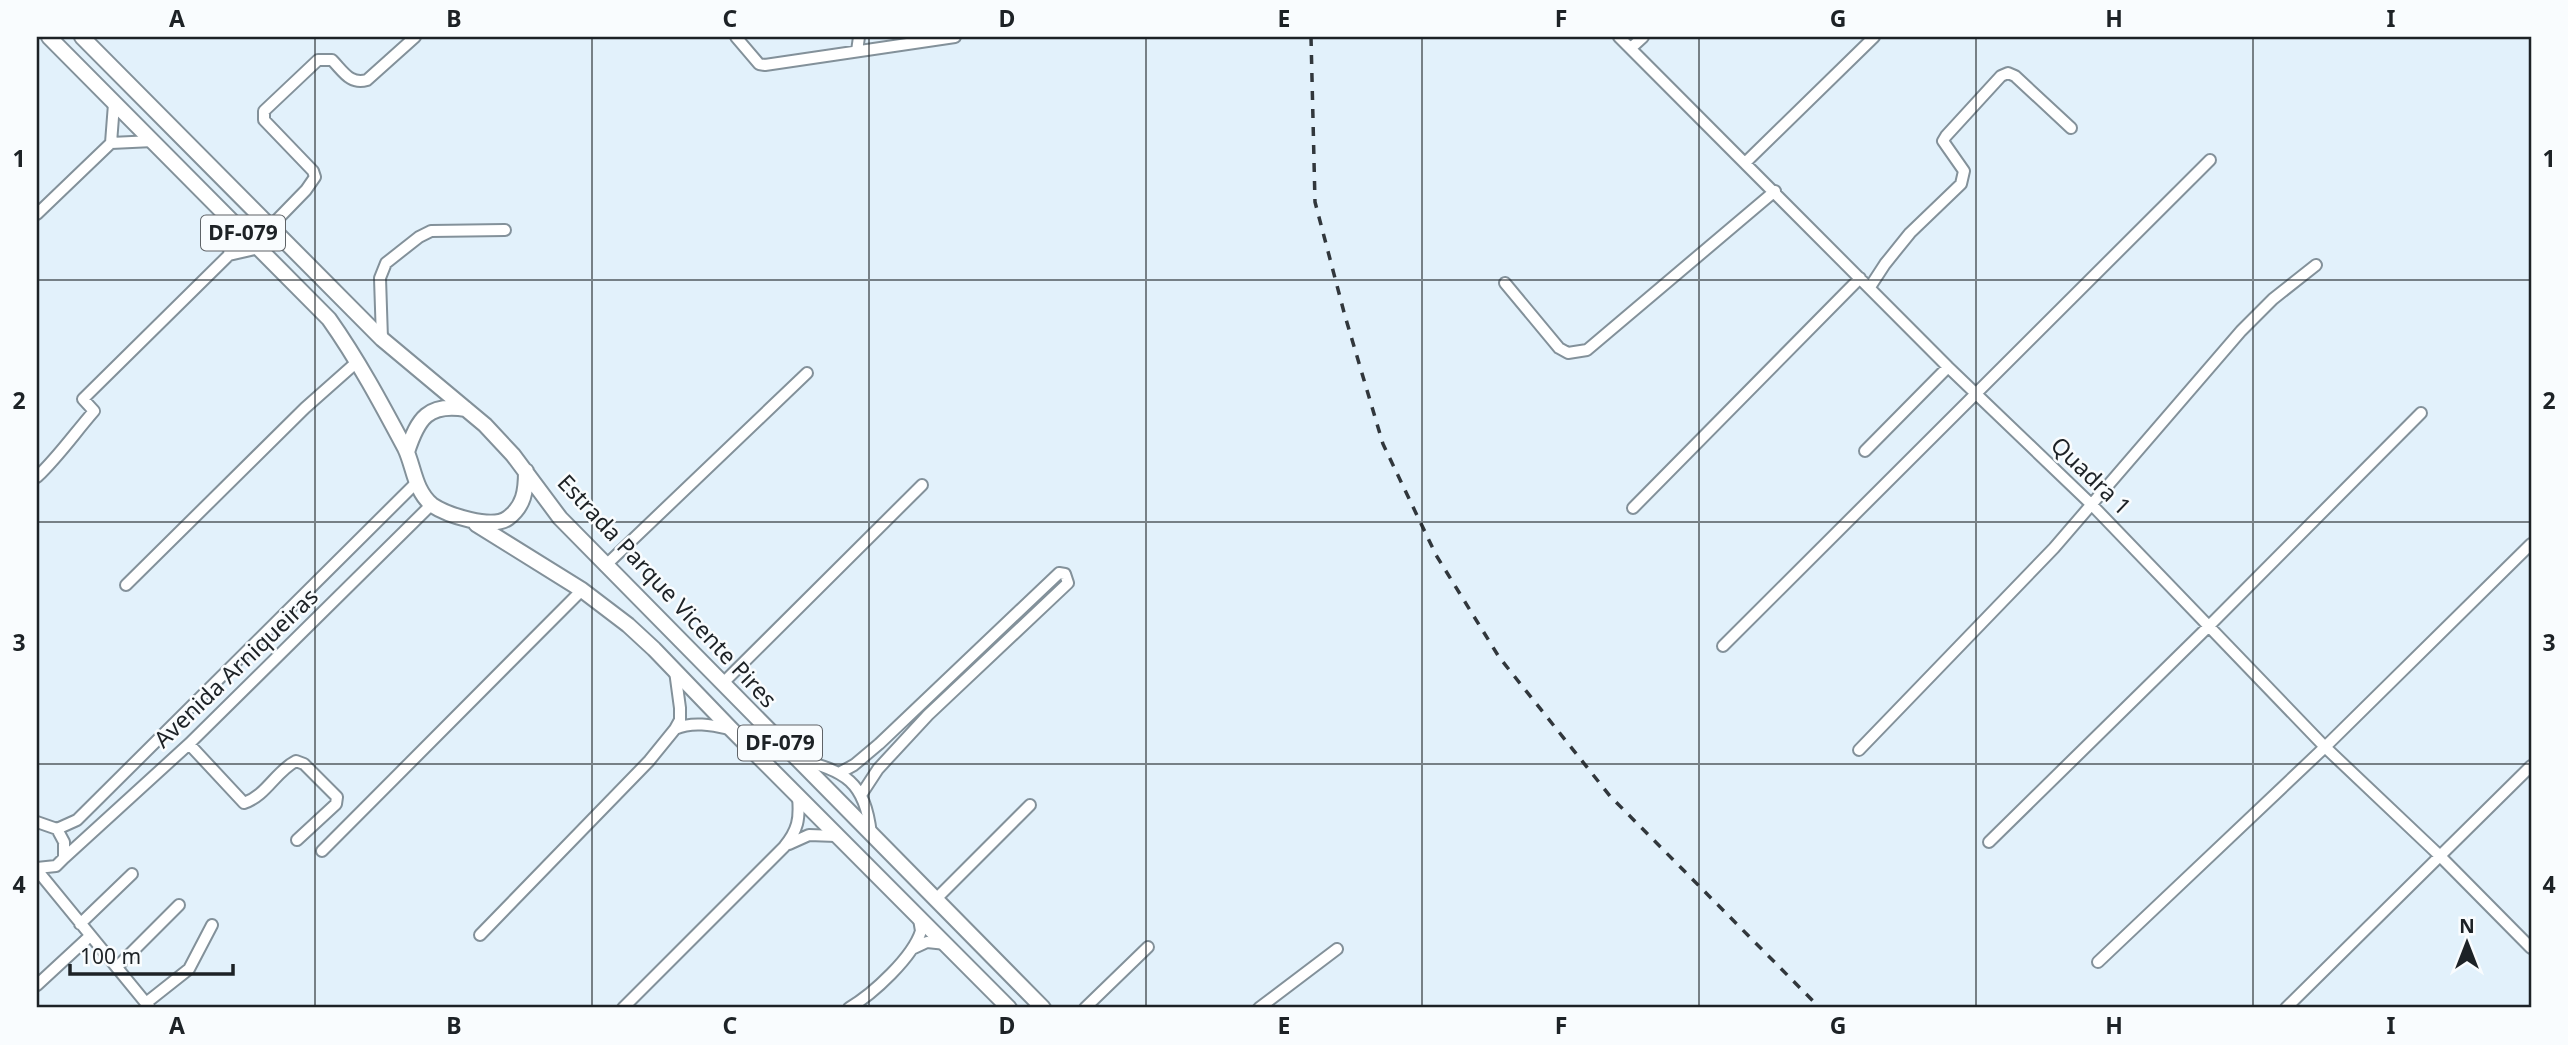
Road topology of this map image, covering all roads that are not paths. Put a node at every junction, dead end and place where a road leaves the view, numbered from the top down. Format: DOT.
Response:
graph roads {
  1 [pos="49,37"];
  2 [pos="82,37"];
  3 [pos="415,37"];
  4 [pos="736,37"];
  5 [pos="859,37"];
  6 [pos="955,37"];
  7 [pos="1619,37"];
  8 [pos="1643,37"];
  9 [pos="1874,37"];
  10 [pos="1631,48"];
  11 [pos="856,51"];
  12 [pos="114,104"];
  13 [pos="2071,128"];
  14 [pos="153,141"];
  15 [pos="111,143"];
  16 [pos="2210,160"];
  17 [pos="1746,162"];
  18 [pos="1775,191"];
  19 [pos="37,214"];
  20 [pos="232,224"];
  21 [pos="271,226"];
  22 [pos="505,230"];
  23 [pos="259,248"];
  24 [pos="229,255"];
  25 [pos="2316,265"];
  26 [pos="1860,278"];
  27 [pos="1505,283"];
  28 [pos="1870,287"];
  29 [pos="382,339"];
  30 [pos="358,360"];
  31 [pos="1948,367"];
  32 [pos="807,373"];
  33 [pos="1976,395"];
  34 [pos="468,409"];
  35 [pos="2421,413"];
  36 [pos="1865,450"];
  37 [pos="407,452"];
  38 [pos="526,471"];
  39 [pos="37,477"];
  40 [pos="416,483"];
  41 [pos="922,485"];
  42 [pos="432,504"];
  43 [pos="2092,505"];
  44 [pos="1633,508"];
  45 [pos="469,520"];
  46 [pos="2531,544"];
  47 [pos="605,566"];
  48 [pos="126,585"];
  49 [pos="582,590"];
  50 [pos="2209,626"];
  51 [pos="1723,646"];
  52 [pos="982,654"];
  53 [pos="674,671"];
  54 [pos="722,684"];
  55 [pos="920,706"];
  56 [pos="928,715"];
  57 [pos="675,729"];
  58 [pos="731,729"];
  59 [pos="189,744"];
  60 [pos="879,744"];
  61 [pos="2325,747"];
  62 [pos="1858,750"];
  63 [pos="892,754"];
  64 [pos="795,758"];
  65 [pos="2531,765"];
  66 [pos="841,772"];
  67 [pos="861,795"];
  68 [pos="798,797"];
  69 [pos="1030,805"];
  70 [pos="39,824"];
  71 [pos="57,829"];
  72 [pos="871,834"];
  73 [pos="836,836"];
  74 [pos="297,841"];
  75 [pos="1989,842"];
  76 [pos="784,848"];
  77 [pos="322,851"];
  78 [pos="2439,855"];
  79 [pos="60,862"];
  80 [pos="37,869"];
  81 [pos="132,874"];
  82 [pos="54,893"];
  83 [pos="936,899"];
  84 [pos="179,905"];
  85 [pos="919,919"];
  86 [pos="80,924"];
  87 [pos="212,925"];
  88 [pos="480,935"];
  89 [pos="90,936"];
  90 [pos="946,944"];
  91 [pos="1148,947"];
  92 [pos="2531,947"];
  93 [pos="912,949"];
  94 [pos="1337,949"];
  95 [pos="2098,962"];
  96 [pos="117,967"];
  97 [pos="37,985"];
  98 [pos="148,1006"];
  99 [pos="855,1007"];
  100 [pos="623,1008"];
  101 [pos="1009,1008"];
  102 [pos="1043,1008"];
  103 [pos="1085,1008"];
  104 [pos="1259,1008"];
  105 [pos="2286,1008"];
  1 -- 12 [label="main road, DF-079"];
  2 -- 21 [label="main road, DF-079"];
  3 -- 21 [label="street"];
  4 -- 11 [label="street"];
  5 -- 11 [label="street"];
  6 -- 11 [label="street"];
  7 -- 10 [label="street, Quadra 1"];
  8 -- 10 [label="street"];
  9 -- 17 [label="street"];
  10 -- 17 [label="street, Quadra 1"];
  12 -- 14 [label="main road, DF-079"];
  12 -- 15 [label="street"];
  13 -- 28 [label="street"];
  14 -- 15 [label="street"];
  14 -- 20 [label="main road, DF-079"];
  15 -- 19 [label="street"];
  16 -- 33 [label="street"];
  17 -- 18 [label="street, Quadra 1"];
  18 -- 26 [label="street, Quadra 1"];
  18 -- 27 [label="street"];
  20 -- 23 [label="main road, DF-079"];
  20 -- 24 [label="street"];
  21 -- 29 [label="main road, DF-079"];
  22 -- 29 [label="street"];
  23 -- 24 [label="street"];
  23 -- 30 [label="main road, DF-079"];
  24 -- 39 [label="street"];
  25 -- 43 [label="street"];
  26 -- 28 [label="street, Quadra 1"];
  26 -- 44 [label="street"];
  28 -- 31 [label="street, Quadra 1"];
  29 -- 34 [label="main road, DF-079"];
  30 -- 37 [label="main road, DF-079"];
  30 -- 48 [label="street"];
  31 -- 33 [label="street, Quadra 1"];
  31 -- 36 [label="street"];
  32 -- 47 [label="street"];
  33 -- 43 [label="street, Quadra 1"];
  33 -- 51 [label="street"];
  34 -- 37 [label="main road"];
  34 -- 38 [label="main road, DF-079"];
  35 -- 50 [label="street"];
  37 -- 40 [label="main road, DF-079"];
  38 -- 45 [label="main road, DF-079"];
  38 -- 47 [label="main road, Estrada Parque Vicente Pires / DF-079"];
  40 -- 42 [label="main road, DF-079"];
  40 -- 71 [label="street, Avenida Arniqueiras"];
  41 -- 54 [label="street"];
  42 -- 45 [label="main road, DF-079"];
  42 -- 59 [label="street, Avenida Arniqueiras"];
  43 -- 50 [label="street, Quadra 1"];
  43 -- 62 [label="street"];
  45 -- 49 [label="main road, Estrada Parque Vicente Pires / DF-079"];
  46 -- 61 [label="street"];
  47 -- 54 [label="main road, Estrada Parque Vicente Pires / DF-079"];
  49 -- 53 [label="main road, Estrada Parque Vicente Pires / DF-079"];
  49 -- 77 [label="street"];
  50 -- 61 [label="street, Quadra 1"];
  50 -- 75 [label="street"];
  52 -- 52 [label="street"];
  52 -- 55 [label="street"];
  52 -- 56 [label="street"];
  53 -- 57 [label="street"];
  53 -- 58 [label="main road, Estrada Parque Vicente Pires / DF-079"];
  54 -- 64 [label="main road, Estrada Parque Vicente Pires / DF-079"];
  55 -- 56 [label="street"];
  55 -- 60 [label="street"];
  56 -- 63 [label="street"];
  57 -- 58 [label="street"];
  57 -- 88 [label="street"];
  58 -- 68 [label="main road, Estrada Parque Vicente Pires / DF-079"];
  59 -- 74 [label="street"];
  59 -- 79 [label="street, Avenida Arniqueiras"];
  60 -- 63 [label="street"];
  60 -- 66 [label="street"];
  61 -- 78 [label="street, Quadra 1"];
  61 -- 95 [label="street"];
  63 -- 67 [label="street"];
  64 -- 66 [label="street"];
  64 -- 72 [label="main road, Estrada Parque Vicente Pires / DF-079"];
  65 -- 78 [label="street"];
  66 -- 67 [label="street"];
  67 -- 72 [label="street"];
  68 -- 73 [label="main road, Estrada Parque Vicente Pires / DF-079"];
  68 -- 76 [label="street"];
  69 -- 83 [label="street"];
  70 -- 71 [label="street"];
  71 -- 79 [label="street"];
  72 -- 83 [label="main road, Estrada Parque Vicente Pires / DF-079"];
  73 -- 76 [label="street"];
  73 -- 85 [label="main road, Estrada Parque Vicente Pires / DF-079"];
  76 -- 100 [label="street"];
  78 -- 92 [label="street, Quadra 1"];
  78 -- 105 [label="street"];
  79 -- 80 [label="street"];
  79 -- 82 [label="street"];
  80 -- 82 [label="street"];
  81 -- 86 [label="street"];
  82 -- 86 [label="street"];
  83 -- 102 [label="main road, Estrada Parque Vicente Pires / DF-079"];
  84 -- 96 [label="street"];
  85 -- 90 [label="main road, Estrada Parque Vicente Pires / DF-079"];
  85 -- 93 [label="street"];
  86 -- 89 [label="street"];
  87 -- 98 [label="street"];
  89 -- 96 [label="street"];
  89 -- 97 [label="street"];
  90 -- 93 [label="street"];
  90 -- 101 [label="main road, Estrada Parque Vicente Pires / DF-079"];
  91 -- 103 [label="street"];
  93 -- 99 [label="street"];
  94 -- 104 [label="street"];
  96 -- 98 [label="street"];
}
